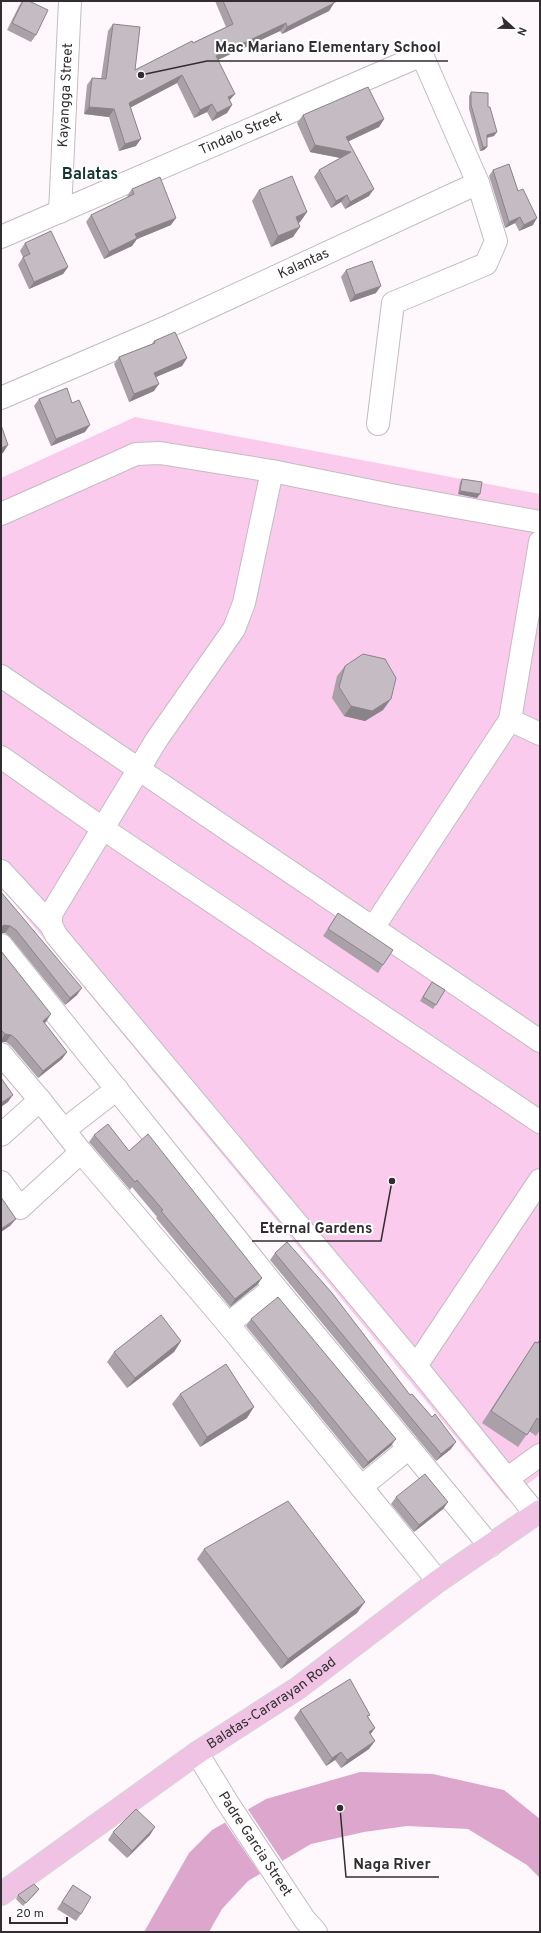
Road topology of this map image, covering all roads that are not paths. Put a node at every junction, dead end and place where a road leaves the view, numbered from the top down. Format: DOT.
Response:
graph roads {
  1 [pos="70,1"];
  2 [pos="478,183"];
  3 [pos="60,212"];
  4 [pos="1,237"];
  5 [pos="1,398"];
  6 [pos="378,424"];
  7 [pos="272,472"];
  8 [pos="1,514"];
  9 [pos="540,522"];
  10 [pos="540,542"];
  11 [pos="1,676"];
  12 [pos="510,720"];
  13 [pos="540,734"];
  14 [pos="1,757"];
  15 [pos="138,770"];
  16 [pos="102,828"];
  17 [pos="1,871"];
  18 [pos="51,926"];
  19 [pos="373,928"];
  20 [pos="1,945"];
  21 [pos="540,1041"];
  22 [pos="1,1054"];
  23 [pos="117,1090"];
  24 [pos="40,1100"];
  25 [pos="540,1122"];
  26 [pos="64,1130"];
  27 [pos="1,1135"];
  28 [pos="81,1152"];
  29 [pos="540,1180"];
  30 [pos="1,1182"];
  31 [pos="275,1287"];
  32 [pos="228,1324"];
  33 [pos="416,1366"];
  34 [pos="409,1448"];
  35 [pos="540,1456"];
  36 [pos="508,1478"];
  37 [pos="362,1487"];
  38 [pos="538,1512"];
  39 [pos="490,1546"];
  40 [pos="438,1581"];
  41 [pos="197,1753"];
  42 [pos="1,1894"];
  43 [pos="311,1926"];
  1 -- 3 [label="street, Kayangga Street"];
  2 -- 3 [label="street, Tindalo Street"];
  2 -- 5 [label="street, Kalantas"];
  2 -- 6 [label="street"];
  3 -- 4 [label="street, Tindalo Street"];
  7 -- 8 [label="street"];
  7 -- 9 [label="street"];
  7 -- 15 [label="street"];
  10 -- 12 [label="street"];
  11 -- 15 [label="street"];
  12 -- 13 [label="street"];
  12 -- 19 [label="street"];
  14 -- 16 [label="street"];
  15 -- 16 [label="street"];
  15 -- 19 [label="street"];
  16 -- 18 [label="street"];
  16 -- 25 [label="street"];
  17 -- 18 [label="street"];
  18 -- 33 [label="street"];
  19 -- 21 [label="street"];
  20 -- 23 [label="street"];
  22 -- 24 [label="street"];
  23 -- 26 [label="street"];
  23 -- 31 [label="street"];
  24 -- 26 [label="street"];
  24 -- 27 [label="street"];
  26 -- 28 [label="street"];
  28 -- 30 [label="street"];
  28 -- 32 [label="street"];
  29 -- 33 [label="street"];
  31 -- 32 [label="street"];
  31 -- 34 [label="street"];
  32 -- 37 [label="street"];
  33 -- 36 [label="street"];
  34 -- 37 [label="street"];
  34 -- 39 [label="street"];
  35 -- 36 [label="street"];
  36 -- 38 [label="street"];
  37 -- 40 [label="street"];
  38 -- 39 [label="main road, Balatas-Cararayan Road"];
  39 -- 40 [label="main road, Balatas-Cararayan Road"];
  40 -- 41 [label="main road, Balatas-Cararayan Road"];
  41 -- 42 [label="main road, Balatas-Cararayan Road"];
  41 -- 43 [label="street, Padre Garcia Street"];
}
